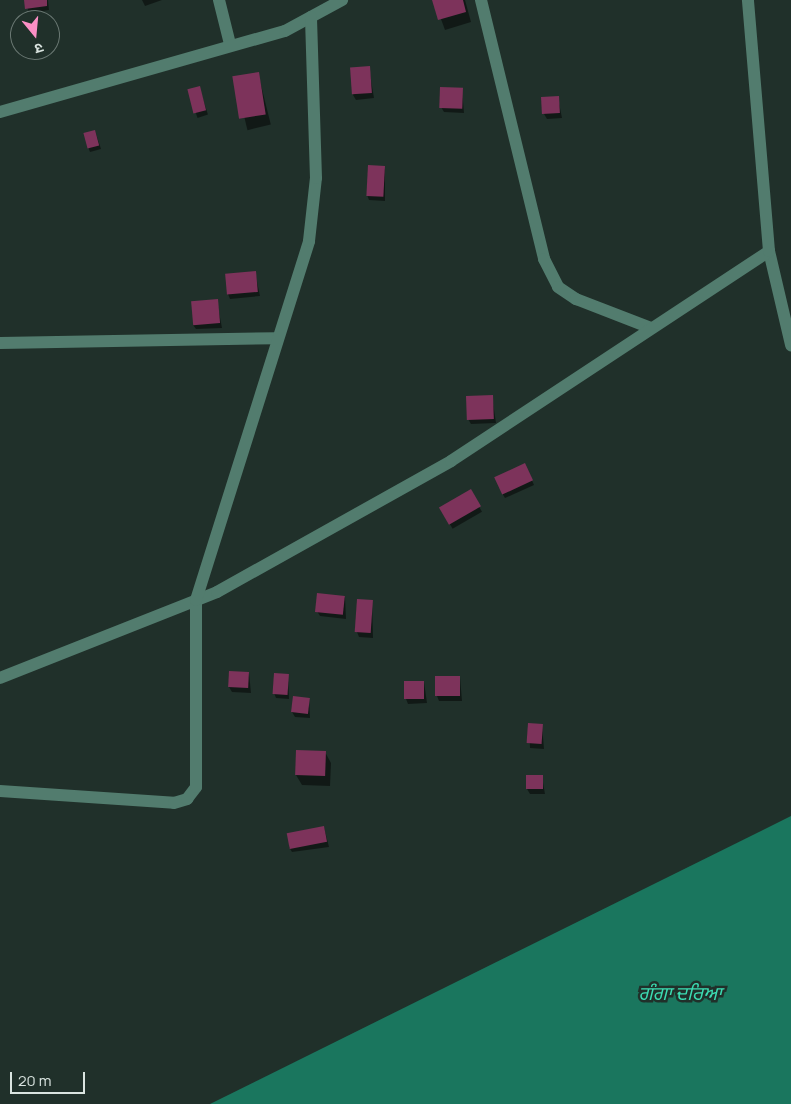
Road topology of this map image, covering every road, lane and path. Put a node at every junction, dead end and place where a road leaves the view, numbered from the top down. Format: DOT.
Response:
graph roads {
  1 [pos="219,0"];
  2 [pos="342,0"];
  3 [pos="481,0"];
  4 [pos="748,0"];
  5 [pos="311,17"];
  6 [pos="230,44"];
  7 [pos="0,112"];
  8 [pos="769,251"];
  9 [pos="651,328"];
  10 [pos="276,338"];
  11 [pos="0,342"];
  12 [pos="791,346"];
  13 [pos="196,600"];
  14 [pos="0,678"];
  15 [pos="0,791"];
  1 -- 6 [label="street"];
  2 -- 5 [label="street"];
  3 -- 9 [label="street"];
  4 -- 8 [label="street"];
  5 -- 6 [label="street"];
  5 -- 10 [label="street"];
  6 -- 7 [label="street"];
  8 -- 9 [label="street"];
  8 -- 12 [label="street"];
  9 -- 13 [label="street"];
  10 -- 11 [label="street"];
  10 -- 13 [label="street"];
  13 -- 14 [label="street"];
  13 -- 15 [label="street"];
}
